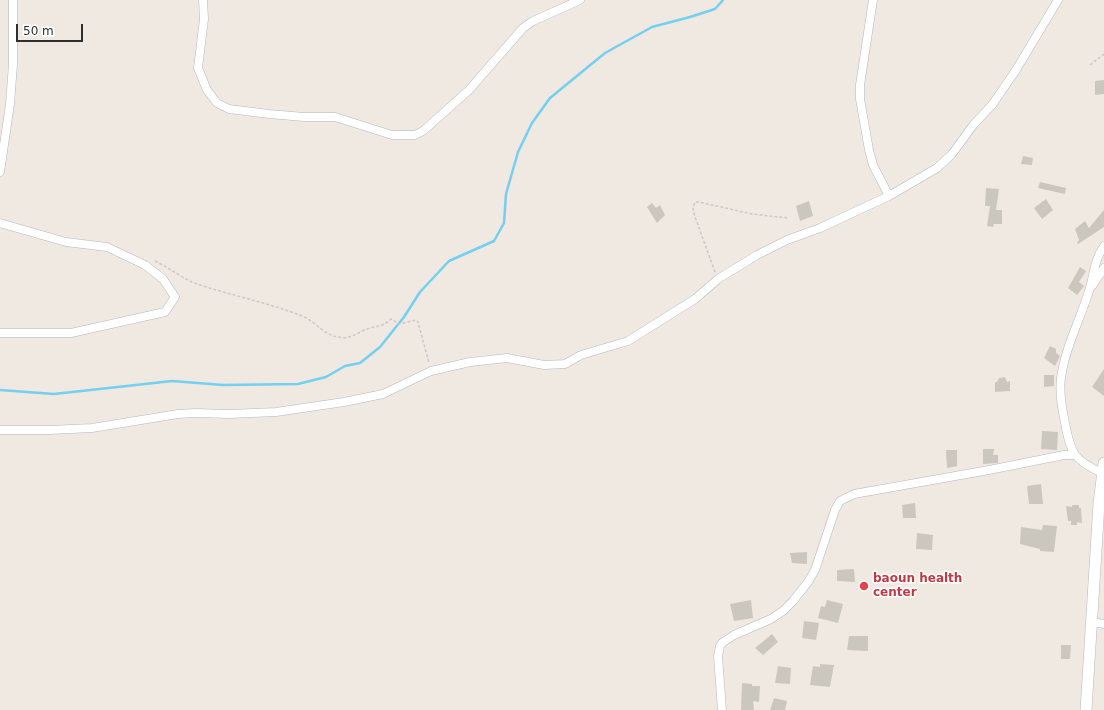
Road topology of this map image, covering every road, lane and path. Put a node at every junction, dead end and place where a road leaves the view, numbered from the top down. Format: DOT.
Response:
graph roads {
  1 [pos="13,0"];
  2 [pos="203,0"];
  3 [pos="580,0"];
  4 [pos="873,0"];
  5 [pos="1058,0"];
  6 [pos="1104,54"];
  7 [pos="1090,65"];
  8 [pos="0,172"];
  9 [pos="889,196"];
  10 [pos="788,218"];
  11 [pos="0,223"];
  12 [pos="1104,246"];
  13 [pos="153,260"];
  14 [pos="1104,268"];
  15 [pos="718,280"];
  16 [pos="1090,290"];
  17 [pos="0,332"];
  18 [pos="431,371"];
  19 [pos="0,430"];
  20 [pos="1074,455"];
  21 [pos="1103,468"];
  22 [pos="1092,622"];
  23 [pos="1104,624"];
  24 [pos="722,710"];
  25 [pos="1086,710"];
  1 -- 8 [label="street"];
  2 -- 3 [label="street"];
  4 -- 9 [label="street"];
  5 -- 9 [label="street"];
  6 -- 7 [label="path"];
  9 -- 15 [label="street"];
  10 -- 15 [label="path"];
  11 -- 17 [label="street"];
  12 -- 16 [label="street"];
  13 -- 18 [label="path"];
  14 -- 16 [label="street"];
  15 -- 18 [label="street"];
  16 -- 20 [label="street"];
  18 -- 19 [label="street"];
  20 -- 21 [label="street"];
  20 -- 24 [label="street"];
  21 -- 22 [label="street"];
  22 -- 23 [label="street"];
  22 -- 25 [label="street"];
}
